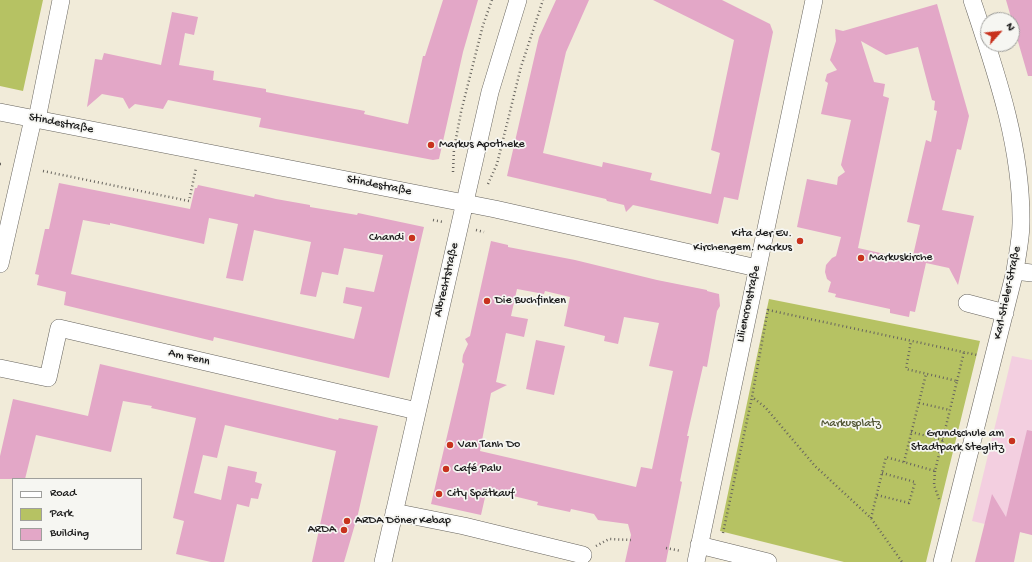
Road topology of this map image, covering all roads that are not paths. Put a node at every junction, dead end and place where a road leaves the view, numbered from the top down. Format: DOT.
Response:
graph roads {
  1 [pos="61,0"];
  2 [pos="518,0"];
  3 [pos="814,0"];
  4 [pos="972,0"];
  5 [pos="0,112"];
  6 [pos="35,119"];
  7 [pos="465,203"];
  8 [pos="0,264"];
  9 [pos="757,268"];
  10 [pos="1015,271"];
  11 [pos="1032,273"];
  12 [pos="967,303"];
  13 [pos="1005,313"];
  14 [pos="0,368"];
  15 [pos="417,411"];
  16 [pos="394,512"];
  17 [pos="699,545"];
  18 [pos="583,555"];
  19 [pos="383,562"];
  20 [pos="696,562"];
  21 [pos="768,562"];
  22 [pos="942,562"];
  1 -- 6 [label="street"];
  2 -- 7 [label="street, Albrechtstraße"];
  3 -- 9 [label="street, Liliencronstraße"];
  4 -- 10 [label="street, Karl-Stieler-Straße"];
  5 -- 6 [label="street, Stindestraße"];
  6 -- 7 [label="street, Stindestraße"];
  6 -- 8 [label="street"];
  7 -- 9 [label="street, Stindestraße"];
  7 -- 15 [label="street, Albrechtstraße"];
  9 -- 17 [label="street, Liliencronstraße"];
  10 -- 11 [label="street"];
  10 -- 13 [label="street, Karl-Stieler-Straße"];
  12 -- 13 [label="street"];
  13 -- 22 [label="street, Karl-Stieler-Straße"];
  14 -- 15 [label="street, Am Fenn"];
  15 -- 16 [label="street, Albrechtstraße"];
  16 -- 18 [label="street"];
  16 -- 19 [label="street, Albrechtstraße"];
  17 -- 20 [label="street, Liliencronstraße"];
  17 -- 21 [label="street"];
}
